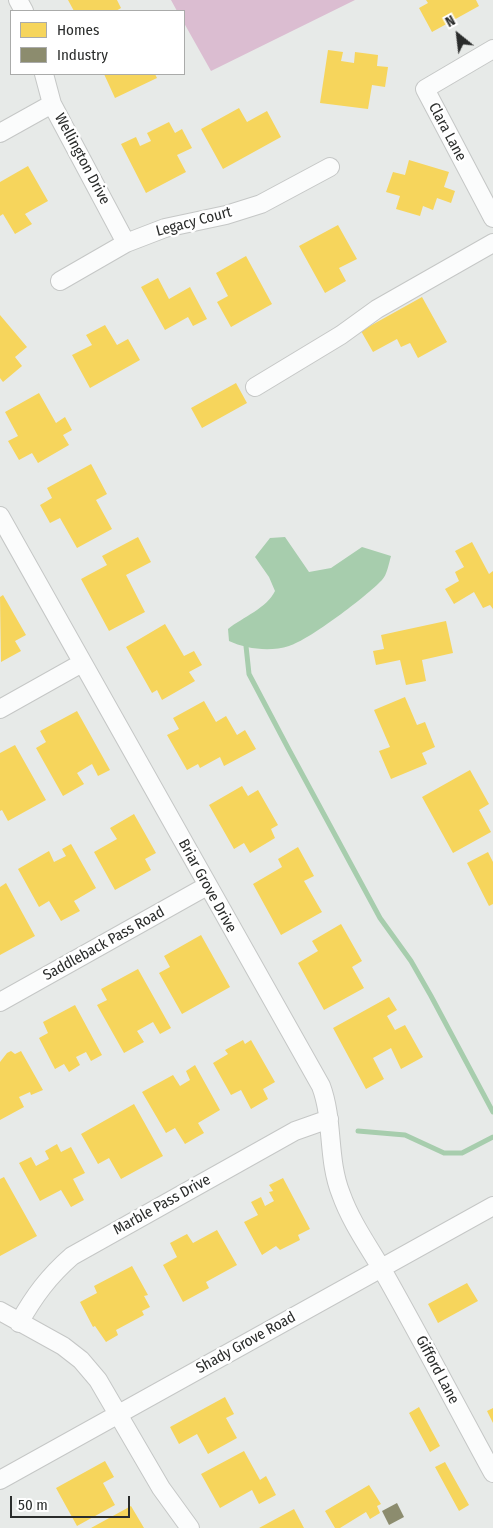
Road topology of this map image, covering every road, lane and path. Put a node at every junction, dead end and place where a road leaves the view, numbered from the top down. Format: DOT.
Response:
graph roads {
  1 [pos="493,49"];
  2 [pos="44,75"];
  3 [pos="52,104"];
  4 [pos="0,133"];
  5 [pos="330,167"];
  6 [pos="493,218"];
  7 [pos="126,243"];
  8 [pos="493,244"];
  9 [pos="60,281"];
  10 [pos="255,387"];
  11 [pos="0,516"];
  12 [pos="82,663"];
  13 [pos="0,709"];
  14 [pos="207,886"];
  15 [pos="0,1002"];
  16 [pos="329,1119"];
  17 [pos="493,1206"];
  18 [pos="381,1268"];
  19 [pos="0,1311"];
  20 [pos="19,1323"];
  21 [pos="119,1414"];
  22 [pos="493,1473"];
  23 [pos="0,1480"];
  24 [pos="190,1528"];
  1 -- 6 [label="street, Clara Lane"];
  2 -- 3 [label="street, Wellington Drive"];
  3 -- 4 [label="street"];
  3 -- 7 [label="street, Wellington Drive"];
  5 -- 7 [label="street, Legacy Court"];
  7 -- 9 [label="street, Legacy Court"];
  8 -- 10 [label="street"];
  11 -- 12 [label="street, Briar Grove Drive"];
  12 -- 13 [label="street"];
  12 -- 14 [label="street, Briar Grove Drive"];
  14 -- 15 [label="street, Saddleback Pass Road"];
  14 -- 16 [label="street, Briar Grove Drive"];
  16 -- 18 [label="street, Briar Grove Drive"];
  16 -- 20 [label="street, Marble Pass Drive"];
  17 -- 18 [label="street, Shady Grove Road"];
  18 -- 21 [label="street, Shady Grove Road"];
  18 -- 22 [label="street, Gifford Lane"];
  19 -- 20 [label="street"];
  20 -- 21 [label="street"];
  21 -- 23 [label="street, Shady Grove Road"];
  21 -- 24 [label="street"];
}
